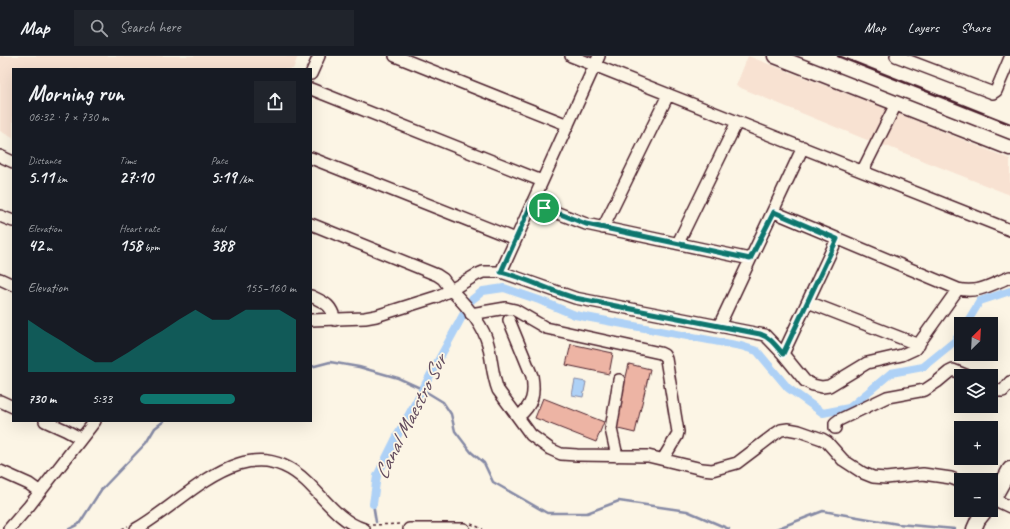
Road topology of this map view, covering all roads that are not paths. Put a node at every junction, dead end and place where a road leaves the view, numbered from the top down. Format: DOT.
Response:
graph roads {
  1 [pos="319,56"];
  2 [pos="395,56"];
  3 [pos="571,56"];
  4 [pos="775,56"];
  5 [pos="896,56"];
  6 [pos="1010,58"];
  7 [pos="597,61"];
  8 [pos="312,72"];
  9 [pos="1006,77"];
  10 [pos="312,89"];
  11 [pos="668,95"];
  12 [pos="896,104"];
  13 [pos="737,122"];
  14 [pos="568,125"];
  15 [pos="803,147"];
  16 [pos="1010,148"];
  17 [pos="0,156"];
  18 [pos="312,158"];
  19 [pos="12,162"];
  20 [pos="863,170"];
  21 [pos="542,181"];
  22 [pos="532,203"];
  23 [pos="774,212"];
  24 [pos="0,216"];
  25 [pos="12,221"];
  26 [pos="312,224"];
  27 [pos="603,228"];
  28 [pos="1010,230"];
  29 [pos="837,239"];
  30 [pos="515,240"];
  31 [pos="678,243"];
  32 [pos="750,259"];
  33 [pos="501,272"];
  34 [pos="1010,277"];
  35 [pos="0,279"];
  36 [pos="12,285"];
  37 [pos="958,289"];
  38 [pos="452,290"];
  39 [pos="312,297"];
  40 [pos="808,302"];
  41 [pos="471,314"];
  42 [pos="312,320"];
  43 [pos="335,320"];
  44 [pos="510,320"];
  45 [pos="719,326"];
  46 [pos="919,345"];
  47 [pos="783,354"];
  48 [pos="954,370"];
  49 [pos="619,380"];
  50 [pos="1010,382"];
  51 [pos="998,390"];
  52 [pos="0,401"];
  53 [pos="12,407"];
  54 [pos="518,417"];
  55 [pos="50,422"];
  56 [pos="94,422"];
  57 [pos="67,425"];
  58 [pos="835,428"];
  59 [pos="80,438"];
  60 [pos="617,456"];
  61 [pos="663,459"];
  62 [pos="1010,469"];
  63 [pos="0,471"];
  64 [pos="954,479"];
  65 [pos="998,490"];
  66 [pos="40,492"];
  67 [pos="1010,508"];
  68 [pos="998,510"];
  69 [pos="407,526"];
  70 [pos="467,526"];
  71 [pos="134,527"];
  72 [pos="363,528"];
  73 [pos="9,529"];
  1 -- 8 [label="street"];
  2 -- 14 [label="street"];
  3 -- 7 [label="street"];
  4 -- 12 [label="main road"];
  5 -- 9 [label="street"];
  6 -- 9 [label="street"];
  7 -- 11 [label="street"];
  7 -- 14 [label="street"];
  10 -- 21 [label="street"];
  11 -- 13 [label="street"];
  11 -- 27 [label="street"];
  12 -- 16 [label="main road"];
  12 -- 20 [label="street"];
  13 -- 15 [label="street"];
  13 -- 31 [label="street"];
  14 -- 21 [label="street"];
  15 -- 20 [label="street"];
  15 -- 23 [label="street"];
  17 -- 19 [label="street"];
  18 -- 30 [label="street"];
  20 -- 28 [label="street"];
  21 -- 22 [label="street"];
  22 -- 27 [label="street"];
  22 -- 30 [label="street"];
  23 -- 29 [label="street"];
  23 -- 32 [label="street"];
  24 -- 25 [label="street"];
  26 -- 38 [label="street"];
  27 -- 31 [label="street"];
  29 -- 37 [label="street"];
  29 -- 40 [label="street"];
  30 -- 33 [label="street"];
  31 -- 32 [label="street"];
  32 -- 45 [label="street"];
  33 -- 38 [label="street"];
  33 -- 45 [label="street"];
  34 -- 37 [label="street"];
  35 -- 36 [label="street"];
  37 -- 46 [label="street"];
  38 -- 41 [label="street"];
  38 -- 43 [label="street"];
  39 -- 43 [label="street"];
  40 -- 46 [label="street"];
  40 -- 47 [label="street"];
  41 -- 54 [label="street"];
  41 -- 61 [label="street"];
  42 -- 43 [label="street"];
  44 -- 54 [label="street"];
  45 -- 47 [label="street"];
  46 -- 47 [label="street"];
  48 -- 58 [label="street"];
  49 -- 60 [label="street"];
  50 -- 51 [label="street"];
  52 -- 53 [label="street"];
  54 -- 60 [label="street"];
  55 -- 57 [label="street"];
  56 -- 59 [label="street"];
  57 -- 59 [label="street"];
  59 -- 66 [label="street"];
  60 -- 61 [label="street"];
  61 -- 64 [label="street"];
  62 -- 65 [label="main road"];
  63 -- 66 [label="street"];
  66 -- 73 [label="street"];
  67 -- 68 [label="street"];
  69 -- 70 [label="street"];
  71 -- 72 [label="street"];
}
